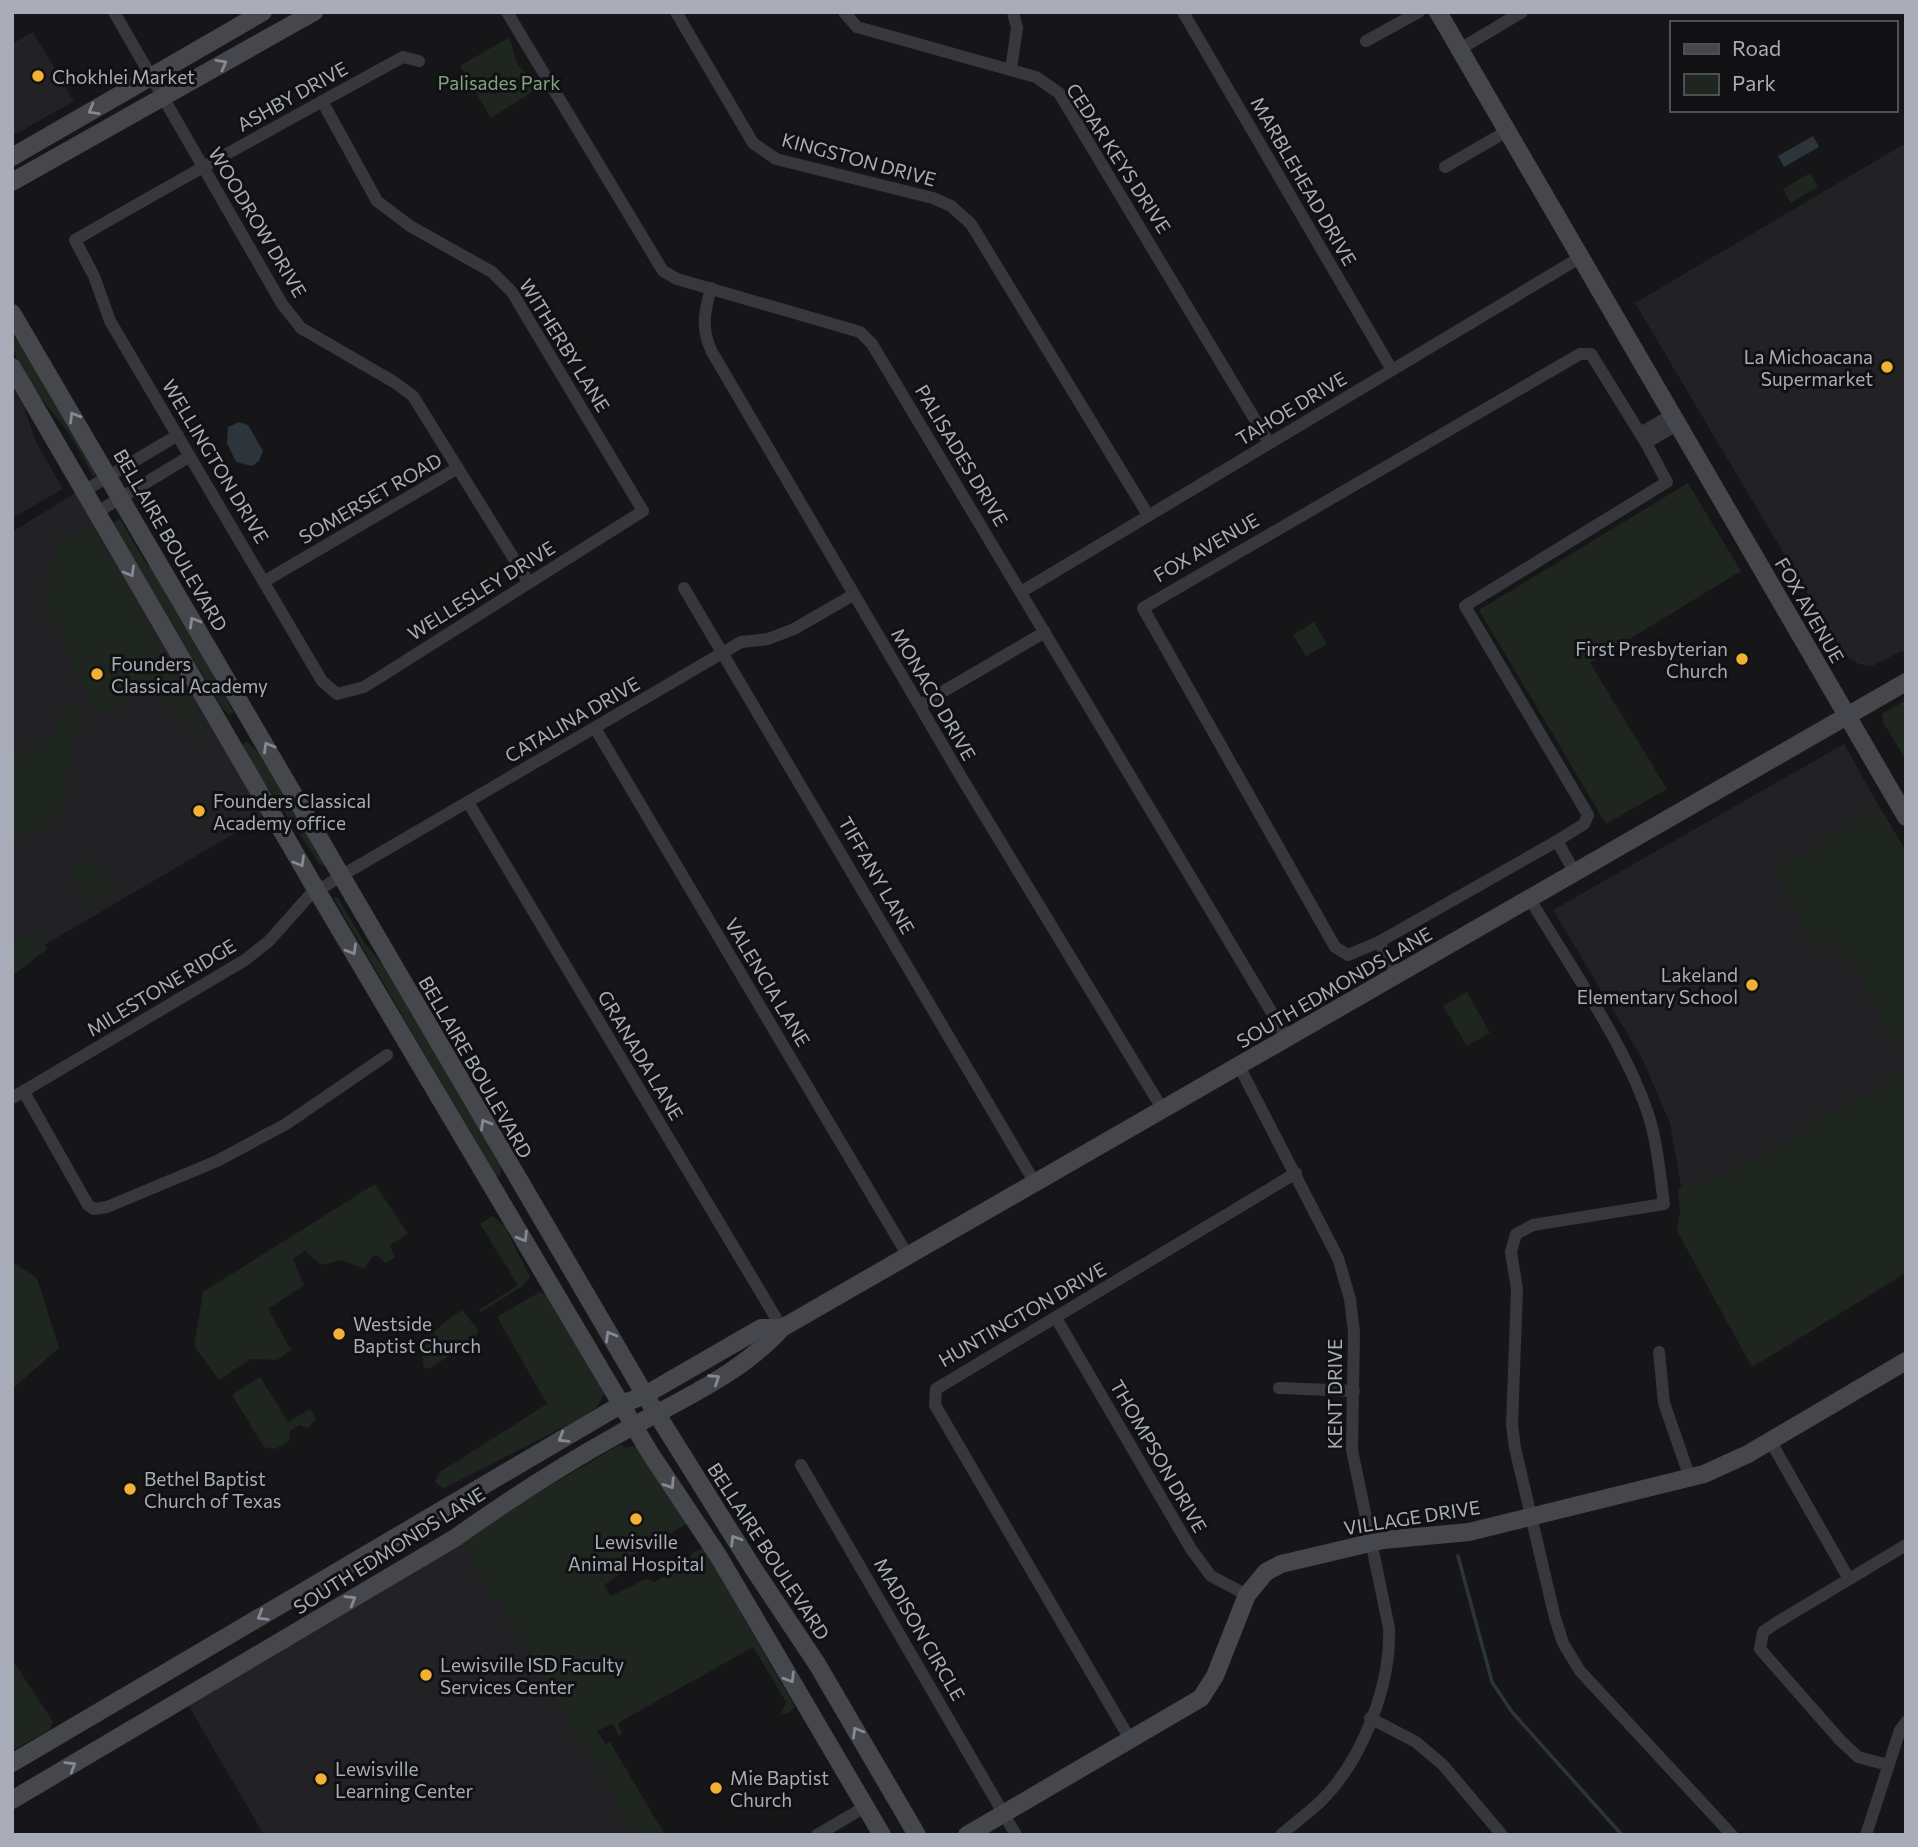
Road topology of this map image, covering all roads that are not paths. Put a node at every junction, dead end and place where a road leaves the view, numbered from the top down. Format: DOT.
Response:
graph roads {
  1 [pos="114,12"];
  2 [pos="263,12"];
  3 [pos="314,12"];
  4 [pos="507,12"];
  5 [pos="676,12"];
  6 [pos="844,12"];
  7 [pos="1013,12"];
  8 [pos="1183,12"];
  9 [pos="1419,12"];
  10 [pos="1438,12"];
  11 [pos="1522,12"];
  12 [pos="1366,41"];
  13 [pos="1460,50"];
  14 [pos="419,61"];
  15 [pos="1011,69"];
  16 [pos="152,75"];
  17 [pos="163,97"];
  18 [pos="322,101"];
  19 [pos="1507,131"];
  20 [pos="12,157"];
  21 [pos="202,166"];
  22 [pos="1445,167"];
  23 [pos="12,182"];
  24 [pos="75,240"];
  25 [pos="1581,257"];
  26 [pos="711,288"];
  27 [pos="12,313"];
  28 [pos="12,368"];
  29 [pos="1392,370"];
  30 [pos="1675,420"];
  31 [pos="178,435"];
  32 [pos="1643,438"];
  33 [pos="1269,443"];
  34 [pos="190,456"];
  35 [pos="458,468"];
  36 [pos="109,476"];
  37 [pos="84,491"];
  38 [pos="122,497"];
  39 [pos="643,511"];
  40 [pos="96,513"];
  41 [pos="1148,515"];
  42 [pos="265,581"];
  43 [pos="529,583"];
  44 [pos="684,588"];
  45 [pos="1021,592"];
  46 [pos="853,595"];
  47 [pos="1045,632"];
  48 [pos="723,652"];
  49 [pos="1906,682"];
  50 [pos="337,694"];
  51 [pos="919,705"];
  52 [pos="1848,716"];
  53 [pos="254,723"];
  54 [pos="595,728"];
  55 [pos="227,737"];
  56 [pos="468,802"];
  57 [pos="1906,817"];
  58 [pos="1557,841"];
  59 [pos="1574,873"];
  60 [pos="341,876"];
  61 [pos="317,891"];
  62 [pos="1530,899"];
  63 [pos="1379,942"];
  64 [pos="1397,975"];
  65 [pos="1287,1038"];
  66 [pos="387,1055"];
  67 [pos="1239,1066"];
  68 [pos="18,1095"];
  69 [pos="1163,1110"];
  70 [pos="1296,1172"];
  71 [pos="520,1183"];
  72 [pos="1035,1183"];
  73 [pos="499,1197"];
  74 [pos="908,1255"];
  75 [pos="1056,1318"];
  76 [pos="782,1328"];
  77 [pos="1659,1352"];
  78 [pos="1906,1361"];
  79 [pos="1279,1388"];
  80 [pos="1354,1391"];
  81 [pos="645,1395"];
  82 [pos="622,1404"];
  83 [pos="657,1415"];
  84 [pos="635,1426"];
  85 [pos="1771,1441"];
  86 [pos="802,1465"];
  87 [pos="1690,1478"];
  88 [pos="439,1512"];
  89 [pos="1530,1517"];
  90 [pos="455,1538"];
  91 [pos="1370,1542"];
  92 [pos="1906,1545"];
  93 [pos="1849,1579"];
  94 [pos="1247,1595"];
  95 [pos="288,1601"];
  96 [pos="305,1627"];
  97 [pos="1370,1718"];
  98 [pos="1906,1722"];
  99 [pos="1131,1741"];
  100 [pos="12,1763"];
  101 [pos="1888,1765"];
  102 [pos="892,1791"];
  103 [pos="12,1800"];
  104 [pos="865,1807"];
  105 [pos="1004,1814"];
  106 [pos="817,1835"];
  107 [pos="882,1835"];
  108 [pos="917,1835"];
  109 [pos="967,1835"];
  110 [pos="1016,1835"];
  111 [pos="1281,1835"];
  112 [pos="1502,1835"];
  113 [pos="1732,1835"];
  114 [pos="1866,1835"];
  1 -- 16 [label="street, WOODROW DRIVE"];
  2 -- 16 [label="main road"];
  17 -- 3 [label="main road, one-way"];
  4 -- 26 [label="street, PALISADES DRIVE"];
  5 -- 41 [label="street, KINGSTON DRIVE"];
  6 -- 15 [label="street, CEDAR KEYS DRIVE"];
  7 -- 15 [label="street"];
  8 -- 29 [label="street, MARBLEHEAD DRIVE"];
  9 -- 12 [label="street"];
  10 -- 13 [label="main road, FOX AVENUE"];
  11 -- 13 [label="street"];
  13 -- 19 [label="main road, FOX AVENUE"];
  14 -- 18 [label="street, ASHBY DRIVE"];
  15 -- 33 [label="street, CEDAR KEYS DRIVE"];
  16 -- 17 [label="street, WOODROW DRIVE"];
  16 -- 20 [label="main road, one-way"];
  17 -- 21 [label="street, WOODROW DRIVE"];
  17 -- 23 [label="main road"];
  18 -- 21 [label="street, ASHBY DRIVE"];
  18 -- 39 [label="street, WITHERBY LANE"];
  19 -- 22 [label="street"];
  19 -- 25 [label="main road, FOX AVENUE"];
  21 -- 24 [label="street, ASHBY DRIVE"];
  21 -- 35 [label="street, WOODROW DRIVE"];
  24 -- 31 [label="street, WELLINGTON DRIVE"];
  25 -- 29 [label="street, TAHOE DRIVE"];
  25 -- 30 [label="main road, FOX AVENUE"];
  26 -- 45 [label="street, PALISADES DRIVE"];
  26 -- 46 [label="street, MONACO DRIVE"];
  36 -- 27 [label="main road, BELLAIRE BOULEVARD, one-way"];
  28 -- 37 [label="main road"];
  29 -- 33 [label="street, TAHOE DRIVE"];
  30 -- 32 [label="street"];
  30 -- 52 [label="main road, FOX AVENUE"];
  31 -- 34 [label="street, WELLINGTON DRIVE"];
  31 -- 36 [label="street"];
  32 -- 58 [label="street, FOX AVENUE"];
  32 -- 63 [label="street, FOX AVENUE"];
  33 -- 41 [label="street, TAHOE DRIVE"];
  34 -- 38 [label="street"];
  34 -- 42 [label="street, WELLINGTON DRIVE"];
  35 -- 42 [label="street, SOMERSET ROAD"];
  35 -- 43 [label="street, WOODROW DRIVE"];
  36 -- 37 [label="street"];
  36 -- 38 [label="main road, BELLAIRE BOULEVARD"];
  37 -- 40 [label="main road"];
  38 -- 40 [label="street"];
  53 -- 38 [label="main road, BELLAIRE BOULEVARD, one-way"];
  39 -- 43 [label="street, WELLESLEY DRIVE"];
  40 -- 55 [label="main road, one-way"];
  41 -- 45 [label="street, TAHOE DRIVE"];
  42 -- 50 [label="street, WELLINGTON DRIVE"];
  43 -- 50 [label="street, WELLESLEY DRIVE"];
  44 -- 48 [label="street, TIFFANY LANE"];
  45 -- 47 [label="street, PALISADES DRIVE"];
  46 -- 48 [label="street, CATALINA DRIVE"];
  46 -- 51 [label="street, MONACO DRIVE"];
  47 -- 51 [label="street"];
  47 -- 65 [label="street, PALISADES DRIVE"];
  48 -- 54 [label="street, CATALINA DRIVE"];
  48 -- 72 [label="street, TIFFANY LANE"];
  49 -- 52 [label="main road, SOUTH EDMONDS LANE"];
  51 -- 69 [label="street, MONACO DRIVE"];
  52 -- 57 [label="main road, FOX AVENUE"];
  52 -- 59 [label="main road, SOUTH EDMONDS LANE"];
  53 -- 55 [label="main road"];
  60 -- 53 [label="main road, BELLAIRE BOULEVARD, one-way"];
  54 -- 56 [label="street, CATALINA DRIVE"];
  54 -- 74 [label="street, VALENCIA LANE"];
  55 -- 61 [label="main road, one-way"];
  56 -- 60 [label="street, CATALINA DRIVE"];
  56 -- 76 [label="street, GRANADA LANE"];
  58 -- 59 [label="street"];
  58 -- 63 [label="street, FOX AVENUE"];
  59 -- 62 [label="main road, SOUTH EDMONDS LANE"];
  60 -- 61 [label="street, CATALINA DRIVE"];
  71 -- 60 [label="main road, BELLAIRE BOULEVARD, one-way"];
  61 -- 68 [label="street, MILESTONE RIDGE"];
  61 -- 73 [label="main road, one-way"];
  62 -- 64 [label="main road, SOUTH EDMONDS LANE"];
  62 -- 89 [label="street"];
  63 -- 64 [label="street"];
  64 -- 65 [label="main road, SOUTH EDMONDS LANE"];
  65 -- 67 [label="main road, SOUTH EDMONDS LANE"];
  66 -- 68 [label="street"];
  67 -- 69 [label="main road, SOUTH EDMONDS LANE"];
  67 -- 70 [label="street, KENT DRIVE"];
  69 -- 72 [label="main road, SOUTH EDMONDS LANE"];
  70 -- 75 [label="street, HUNTINGTON DRIVE"];
  70 -- 80 [label="street, KENT DRIVE"];
  71 -- 73 [label="main road"];
  81 -- 71 [label="main road, BELLAIRE BOULEVARD, one-way"];
  72 -- 74 [label="main road, SOUTH EDMONDS LANE"];
  73 -- 82 [label="main road, one-way"];
  74 -- 76 [label="main road, SOUTH EDMONDS LANE"];
  75 -- 94 [label="street, THOMPSON DRIVE"];
  75 -- 99 [label="street, HUNTINGTON DRIVE"];
  76 -- 81 [label="main road, SOUTH EDMONDS LANE"];
  83 -- 76 [label="main road, SOUTH EDMONDS LANE, one-way"];
  77 -- 87 [label="street"];
  78 -- 85 [label="main road, VILLAGE DRIVE"];
  79 -- 80 [label="street"];
  80 -- 91 [label="street, KENT DRIVE"];
  81 -- 82 [label="main road, SOUTH EDMONDS LANE"];
  81 -- 83 [label="main road, BELLAIRE BOULEVARD"];
  82 -- 84 [label="main road"];
  82 -- 88 [label="main road, SOUTH EDMONDS LANE, one-way"];
  83 -- 84 [label="main road, SOUTH EDMONDS LANE"];
  102 -- 83 [label="main road, BELLAIRE BOULEVARD, one-way"];
  84 -- 90 [label="main road, SOUTH EDMONDS LANE"];
  84 -- 104 [label="main road, one-way"];
  85 -- 87 [label="main road, VILLAGE DRIVE"];
  85 -- 93 [label="street"];
  86 -- 105 [label="street, MADISON CIRCLE"];
  87 -- 89 [label="main road, VILLAGE DRIVE"];
  88 -- 90 [label="main road"];
  88 -- 95 [label="main road, SOUTH EDMONDS LANE"];
  89 -- 91 [label="main road, VILLAGE DRIVE"];
  89 -- 113 [label="street"];
  96 -- 90 [label="main road, SOUTH EDMONDS LANE, one-way"];
  91 -- 94 [label="main road, VILLAGE DRIVE"];
  91 -- 97 [label="street, KENT DRIVE"];
  92 -- 93 [label="street"];
  93 -- 101 [label="street"];
  94 -- 99 [label="main road, VILLAGE DRIVE"];
  95 -- 96 [label="main road"];
  95 -- 100 [label="main road, SOUTH EDMONDS LANE, one-way"];
  103 -- 96 [label="main road, SOUTH EDMONDS LANE, one-way"];
  97 -- 111 [label="street, KENT DRIVE"];
  97 -- 112 [label="street"];
  98 -- 101 [label="street"];
  99 -- 105 [label="main road, VILLAGE DRIVE"];
  101 -- 114 [label="street"];
  102 -- 104 [label="main road"];
  102 -- 108 [label="main road, BELLAIRE BOULEVARD"];
  104 -- 106 [label="street"];
  104 -- 107 [label="main road"];
  105 -- 109 [label="main road, VILLAGE DRIVE"];
  105 -- 110 [label="street, MADISON CIRCLE"];
}
